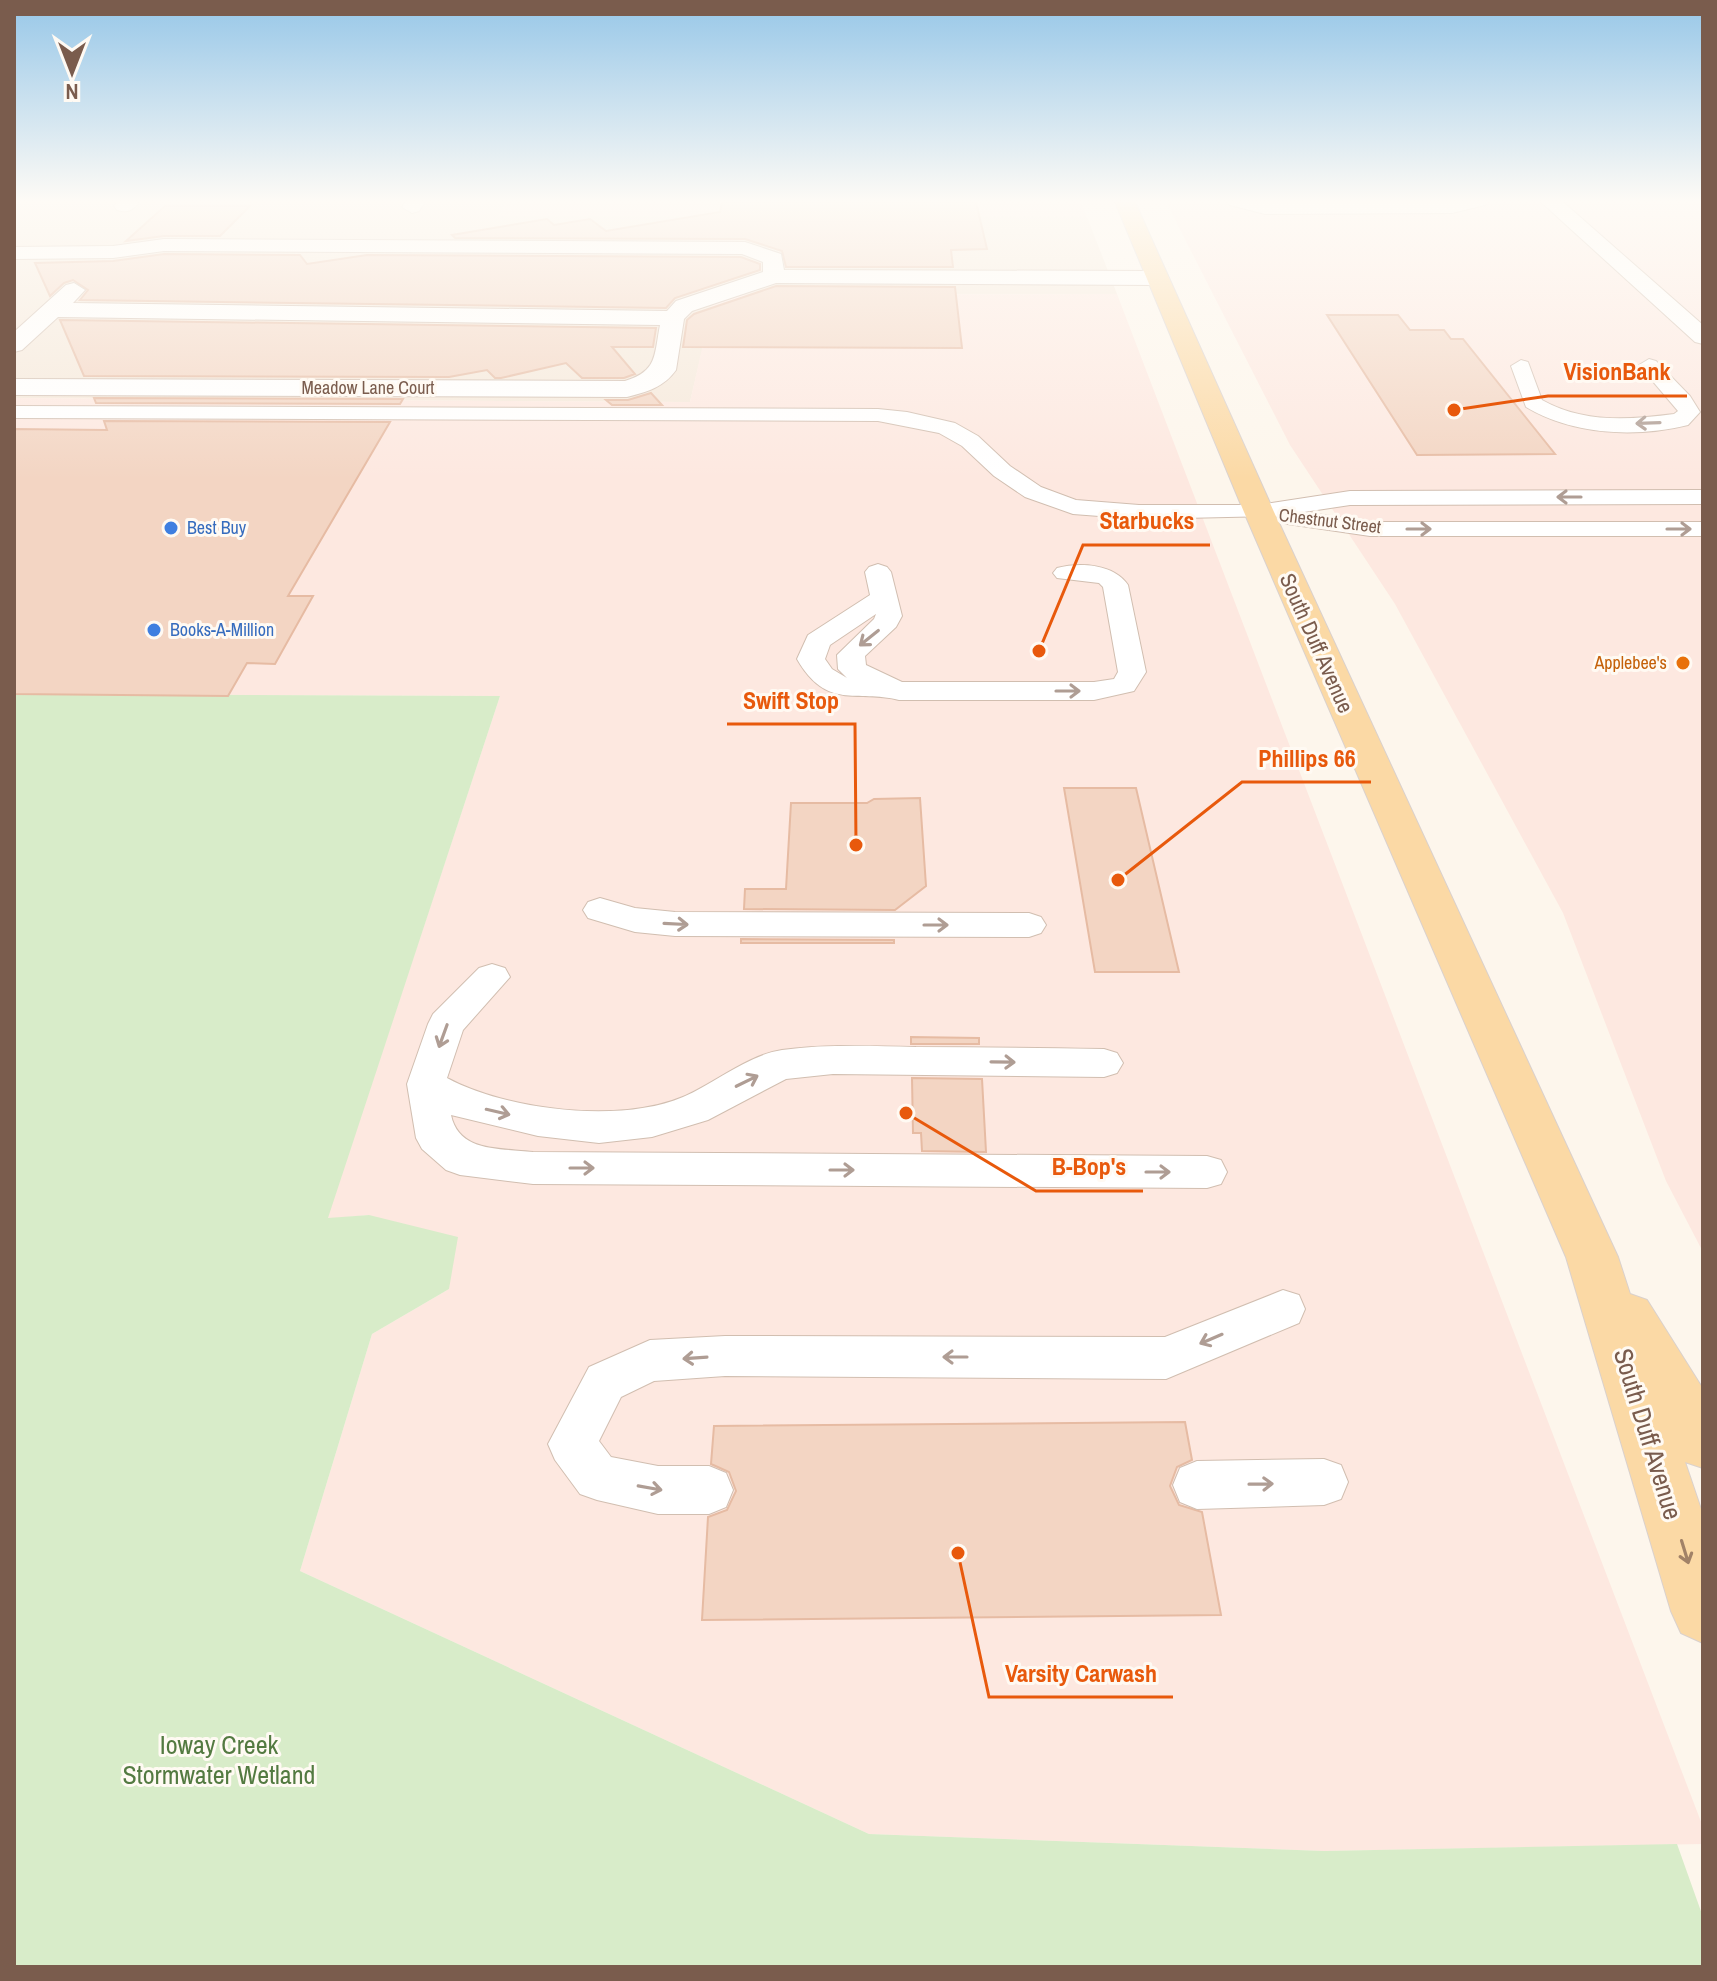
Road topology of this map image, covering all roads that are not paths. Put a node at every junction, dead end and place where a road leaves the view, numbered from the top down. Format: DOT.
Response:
graph roads {
  1 [pos="68,294"];
  2 [pos="719,294"];
  3 [pos="1165,294"];
  4 [pos="1655,294"];
  5 [pos="52,310"];
  6 [pos="673,318"];
  7 [pos="1703,337"];
  8 [pos="15,343"];
  9 [pos="1649,365"];
  10 [pos="1521,366"];
  11 [pos="14,387"];
  12 [pos="14,412"];
  13 [pos="1703,497"];
  14 [pos="1259,512"];
  15 [pos="1703,529"];
  16 [pos="1066,573"];
  17 [pos="899,691"];
  18 [pos="600,910"];
  19 [pos="1029,925"];
  20 [pos="492,977"];
  21 [pos="1104,1063"];
  22 [pos="426,1084"];
  23 [pos="1207,1172"];
  24 [pos="1592,1257"];
  25 [pos="1283,1309"];
  26 [pos="1703,1441"];
  27 [pos="1324,1482"];
  28 [pos="1197,1485"];
  29 [pos="709,1490"];
  30 [pos="1703,1611"];
  1 -- 5 [label="street"];
  2 -- 6 [label="street"];
  3 -- 14 [label="main road, South Duff Avenue"];
  4 -- 7 [label="street"];
  5 -- 6 [label="street"];
  5 -- 8 [label="street"];
  6 -- 11 [label="street, Meadow Lane Court"];
  9 -- 10 [label="lane, one-way"];
  12 -- 14 [label="lane"];
  13 -- 14 [label="lane, Chestnut Street, one-way"];
  14 -- 15 [label="lane, Chestnut Street, one-way"];
  14 -- 24 [label="main road, South Duff Avenue"];
  17 -- 16 [label="lane, one-way"];
  17 -- 17 [label="lane, one-way"];
  18 -- 19 [label="lane, one-way"];
  20 -- 22 [label="lane, one-way"];
  22 -- 21 [label="lane, one-way"];
  22 -- 23 [label="lane, one-way"];
  24 -- 26 [label="main road, South Duff Avenue"];
  24 -- 30 [label="main road, South Duff Avenue, one-way"];
  25 -- 29 [label="lane, one-way"];
  28 -- 27 [label="lane, one-way"];
}
